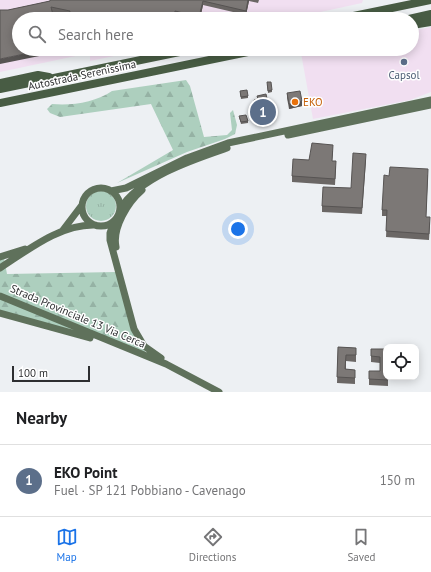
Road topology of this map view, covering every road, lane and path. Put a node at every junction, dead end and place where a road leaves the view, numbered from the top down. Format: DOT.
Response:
graph roads {
  1 [pos="431,0"];
  2 [pos="373,12"];
  3 [pos="431,14"];
  4 [pos="419,17"];
  5 [pos="431,22"];
  6 [pos="419,24"];
  7 [pos="160,56"];
  8 [pos="230,56"];
  9 [pos="58,77"];
  10 [pos="0,82"];
  11 [pos="0,89"];
  12 [pos="431,100"];
  13 [pos="0,104"];
  14 [pos="431,105"];
  15 [pos="178,167"];
  16 [pos="111,191"];
  17 [pos="82,205"];
  18 [pos="120,209"];
  19 [pos="114,221"];
  20 [pos="98,225"];
  21 [pos="61,232"];
  22 [pos="36,246"];
  23 [pos="0,257"];
  24 [pos="0,268"];
  25 [pos="118,271"];
  26 [pos="0,296"];
  27 [pos="0,313"];
  28 [pos="148,357"];
  29 [pos="208,385"];
  30 [pos="219,392"];
  1 -- 2 [label="highway"];
  3 -- 4 [label="highway"];
  5 -- 6 [label="highway"];
  7 -- 9 [label="highway, Autostrada Serenissima"];
  8 -- 13 [label="highway, Autostrada Serenissima"];
  9 -- 10 [label="highway"];
  9 -- 11 [label="highway, Autostrada Serenissima"];
  12 -- 16 [label="main road"];
  14 -- 15 [label="main road"];
  15 -- 18 [label="main road"];
  15 -- 25 [label="main road"];
  16 -- 17 [label="main road"];
  16 -- 18 [label="main road"];
  17 -- 20 [label="main road"];
  17 -- 21 [label="main road"];
  18 -- 19 [label="main road"];
  19 -- 20 [label="main road"];
  19 -- 25 [label="main road"];
  20 -- 21 [label="main road"];
  21 -- 22 [label="main road"];
  22 -- 23 [label="main road"];
  22 -- 24 [label="main road"];
  25 -- 29 [label="main road"];
  26 -- 28 [label="main road, Strada Provinciale 13 Via Cerca"];
  27 -- 28 [label="main road"];
  28 -- 29 [label="main road"];
  29 -- 30 [label="main road"];
}
